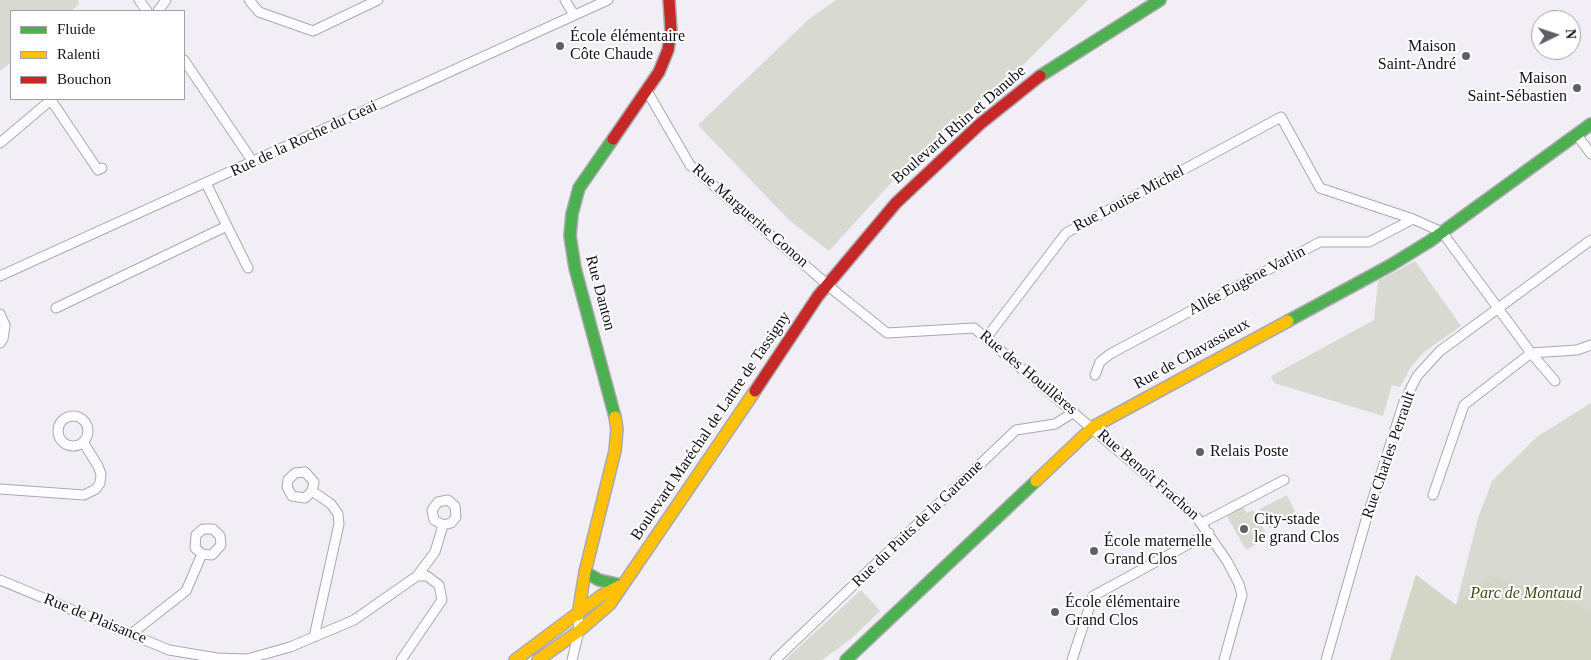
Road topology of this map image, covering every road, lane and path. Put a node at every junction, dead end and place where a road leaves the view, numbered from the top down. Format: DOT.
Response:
graph roads {
  1 [pos="249,0"];
  2 [pos="378,0"];
  3 [pos="565,0"];
  4 [pos="608,0"];
  5 [pos="669,0"];
  6 [pos="1160,0"];
  7 [pos="574,16"];
  8 [pos="185,61"];
  9 [pos="647,91"];
  10 [pos="51,100"];
  11 [pos="53,100"];
  12 [pos="1591,124"];
  13 [pos="1577,135"];
  14 [pos="0,142"];
  15 [pos="1591,154"];
  16 [pos="253,162"];
  17 [pos="102,168"];
  18 [pos="206,184"];
  19 [pos="1413,219"];
  20 [pos="227,226"];
  21 [pos="1442,232"];
  22 [pos="1591,240"];
  23 [pos="248,268"];
  24 [pos="0,276"];
  25 [pos="828,284"];
  26 [pos="56,308"];
  27 [pos="1498,308"];
  28 [pos="0,314"];
  29 [pos="987,337"];
  30 [pos="0,343"];
  31 [pos="1591,345"];
  32 [pos="1531,353"];
  33 [pos="1095,375"];
  34 [pos="1554,381"];
  35 [pos="1074,412"];
  36 [pos="1093,427"];
  37 [pos="83,442"];
  38 [pos="1284,480"];
  39 [pos="0,489"];
  40 [pos="312,491"];
  41 [pos="1433,495"];
  42 [pos="1202,523"];
  43 [pos="443,525"];
  44 [pos="1209,533"];
  45 [pos="202,554"];
  46 [pos="585,572"];
  47 [pos="417,576"];
  48 [pos="0,580"];
  49 [pos="621,584"];
  50 [pos="578,615"];
  51 [pos="579,631"];
  52 [pos="131,634"];
  53 [pos="314,636"];
  54 [pos="535,647"];
  55 [pos="542,659"];
  56 [pos="401,660"];
  57 [pos="515,660"];
  58 [pos="572,660"];
  59 [pos="775,660"];
  60 [pos="846,660"];
  61 [pos="1072,660"];
  62 [pos="1224,660"];
  63 [pos="1326,660"];
  1 -- 2 [label="street"];
  3 -- 7 [label="street"];
  4 -- 7 [label="street, Rue de la Roche du Geai"];
  5 -- 9 [label="street, Rue Danton"];
  6 -- 25 [label="street, Boulevard Rhin et Danube"];
  7 -- 16 [label="street, Rue de la Roche du Geai"];
  8 -- 16 [label="street"];
  9 -- 25 [label="street, Rue Marguerite Gonon"];
  9 -- 46 [label="street, Rue Danton"];
  10 -- 14 [label="street"];
  11 -- 17 [label="street"];
  12 -- 13 [label="street, Rue de Chavassieux"];
  13 -- 15 [label="street"];
  13 -- 21 [label="street, Rue de Chavassieux"];
  16 -- 18 [label="street, Rue de la Roche du Geai"];
  18 -- 20 [label="street"];
  18 -- 24 [label="street, Rue de la Roche du Geai"];
  19 -- 21 [label="street"];
  19 -- 29 [label="street, Rue Louise Michel"];
  19 -- 33 [label="street, Allée Eugène Varlin"];
  20 -- 23 [label="street"];
  20 -- 26 [label="street"];
  21 -- 27 [label="street"];
  21 -- 36 [label="street, Rue de Chavassieux"];
  22 -- 27 [label="street, Rue Charles Perrault"];
  25 -- 29 [label="street, Rue des Houillères"];
  25 -- 49 [label="street, Boulevard Maréchal de Lattre de Tassigny"];
  27 -- 32 [label="street"];
  27 -- 63 [label="street, Rue Charles Perrault"];
  28 -- 30 [label="street"];
  29 -- 35 [label="street, Rue des Houillères"];
  31 -- 32 [label="street"];
  32 -- 34 [label="street"];
  32 -- 41 [label="street"];
  35 -- 36 [label="street, Rue des Houillères"];
  35 -- 59 [label="street, Rue du Puits de la Garenne"];
  36 -- 42 [label="street, Rue Benoît Frachon"];
  36 -- 60 [label="street, Rue de Chavassieux"];
  37 -- 39 [label="street"];
  38 -- 42 [label="street"];
  40 -- 53 [label="street"];
  42 -- 44 [label="street, Rue Benoît Frachon"];
  43 -- 47 [label="street, Rue de Plaisance"];
  44 -- 61 [label="street"];
  44 -- 62 [label="street, Rue Benoît Frachon"];
  45 -- 52 [label="street"];
  46 -- 49 [label="street"];
  46 -- 50 [label="street, Rue Danton"];
  47 -- 53 [label="street, Rue de Plaisance"];
  47 -- 56 [label="street"];
  48 -- 52 [label="street, Rue de Plaisance"];
  49 -- 50 [label="street, Boulevard Maréchal de Lattre de Tassigny"];
  49 -- 51 [label="street, Boulevard Maréchal de Lattre de Tassigny"];
  50 -- 51 [label="street"];
  50 -- 54 [label="street, Boulevard Maréchal de Lattre de Tassigny"];
  51 -- 55 [label="street, Boulevard Maréchal de Lattre de Tassigny"];
  51 -- 58 [label="street"];
  52 -- 53 [label="street, Rue de Plaisance"];
  54 -- 55 [label="street"];
  54 -- 57 [label="street, Boulevard Maréchal de Lattre de Tassigny"];
}
